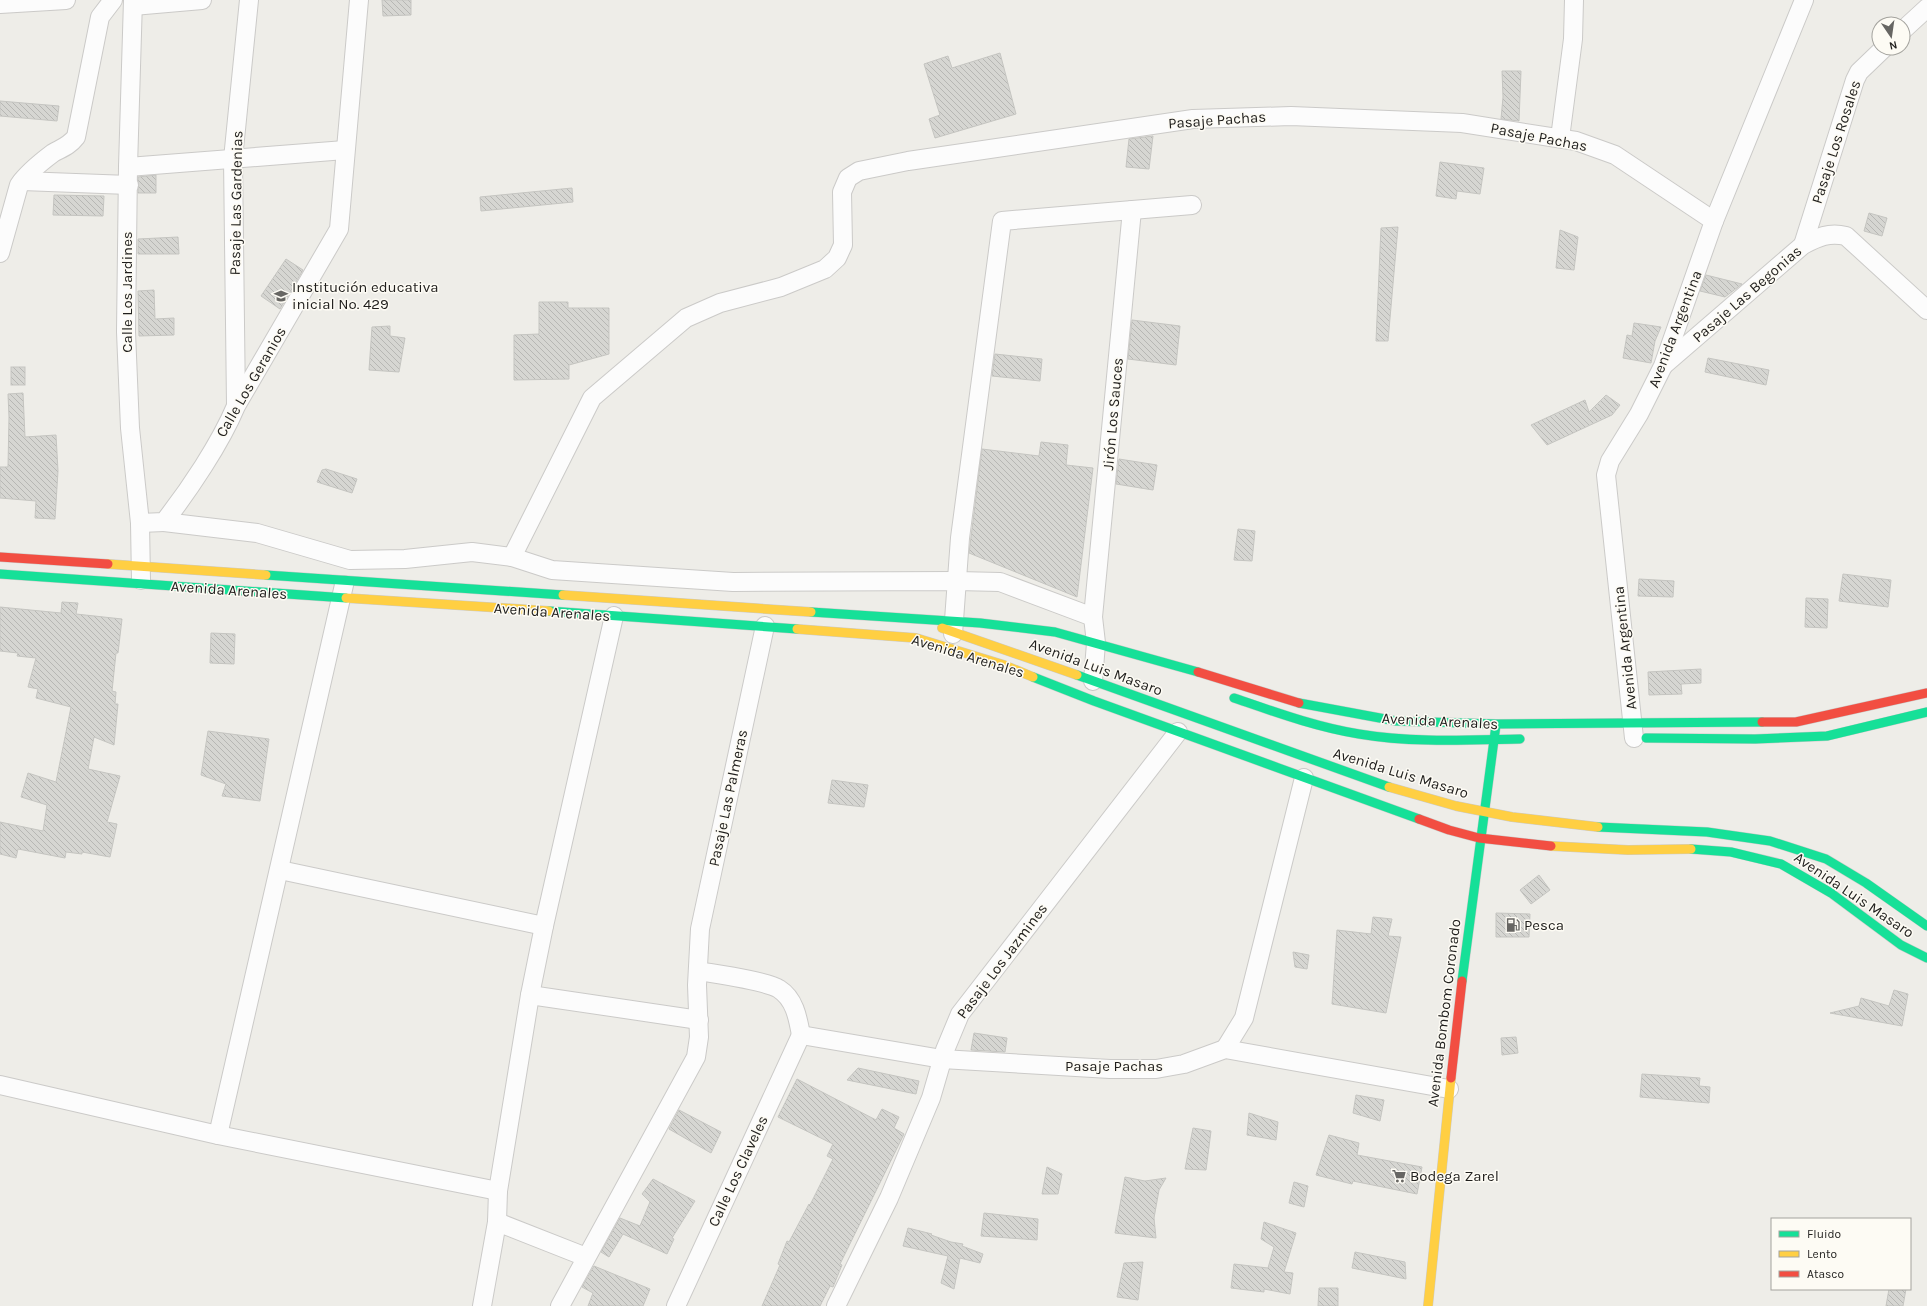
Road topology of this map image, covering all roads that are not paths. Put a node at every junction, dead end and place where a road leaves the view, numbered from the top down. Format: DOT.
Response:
graph roads {
  1 [pos="66,0"];
  2 [pos="113,0"];
  3 [pos="202,0"];
  4 [pos="249,0"];
  5 [pos="359,0"];
  6 [pos="1574,0"];
  7 [pos="1804,0"];
  8 [pos="133,3"];
  9 [pos="0,4"];
  10 [pos="1927,8"];
  11 [pos="1911,23"];
  12 [pos="1876,56"];
  13 [pos="1560,138"];
  14 [pos="345,150"];
  15 [pos="233,159"];
  16 [pos="128,167"];
  17 [pos="22,181"];
  18 [pos="129,185"];
  19 [pos="1192,205"];
  20 [pos="1132,210"];
  21 [pos="1714,221"];
  22 [pos="1803,245"];
  23 [pos="0,253"];
  24 [pos="1927,310"];
  25 [pos="1663,366"];
  26 [pos="236,406"];
  27 [pos="164,522"];
  28 [pos="140,523"];
  29 [pos="0,557"];
  30 [pos="512,557"];
  31 [pos="0,574"];
  32 [pos="141,576"];
  33 [pos="957,581"];
  34 [pos="343,589"];
  35 [pos="614,616"];
  36 [pos="1093,617"];
  37 [pos="765,626"];
  38 [pos="954,631"];
  39 [pos="916,638"];
  40 [pos="979,641"];
  41 [pos="1017,644"];
  42 [pos="1095,652"];
  43 [pos="1093,681"];
  44 [pos="1222,693"];
  45 [pos="1927,693"];
  46 [pos="1094,701"];
  47 [pos="1927,712"];
  48 [pos="1496,724"];
  49 [pos="1178,732"];
  50 [pos="1632,733"];
  51 [pos="1494,739"];
  52 [pos="1533,739"];
  53 [pos="1304,778"];
  54 [pos="1482,812"];
  55 [pos="1479,838"];
  56 [pos="280,870"];
  57 [pos="544,926"];
  58 [pos="1927,926"];
  59 [pos="1927,958"];
  60 [pos="698,971"];
  61 [pos="530,995"];
  62 [pos="699,1020"];
  63 [pos="801,1035"];
  64 [pos="1225,1049"];
  65 [pos="942,1060"];
  66 [pos="0,1085"];
  67 [pos="1449,1089"];
  68 [pos="218,1135"];
  69 [pos="498,1191"];
  70 [pos="497,1222"];
  71 [pos="586,1257"];
  72 [pos="482,1306"];
  73 [pos="560,1306"];
  74 [pos="677,1306"];
  75 [pos="836,1306"];
  76 [pos="1428,1306"];
  1 -- 9 [label="street"];
  2 -- 17 [label="street"];
  3 -- 8 [label="street"];
  4 -- 15 [label="street, Pasaje Las Gardenias"];
  5 -- 14 [label="street, Calle Los Geranios"];
  6 -- 13 [label="street"];
  7 -- 21 [label="street, Avenida Argentina"];
  8 -- 16 [label="street, Calle Los Jardines"];
  10 -- 11 [label="street"];
  12 -- 22 [label="street, Pasaje Los Rosales"];
  13 -- 21 [label="street, Pasaje Pachas"];
  13 -- 30 [label="street, Pasaje Pachas"];
  14 -- 15 [label="street"];
  14 -- 26 [label="street, Calle Los Geranios"];
  15 -- 16 [label="street"];
  15 -- 26 [label="street, Pasaje Las Gardenias"];
  16 -- 18 [label="street, Calle Los Jardines"];
  17 -- 18 [label="street"];
  17 -- 23 [label="street"];
  18 -- 28 [label="street, Calle Los Jardines"];
  19 -- 20 [label="street"];
  20 -- 33 [label="street"];
  20 -- 36 [label="street, Jirón Los Sauces"];
  21 -- 25 [label="street, Avenida Argentina"];
  22 -- 24 [label="street, Pasaje Las Begonias"];
  22 -- 25 [label="street, Pasaje Las Begonias"];
  25 -- 50 [label="street, Avenida Argentina"];
  26 -- 27 [label="street, Calle Los Geranios"];
  27 -- 28 [label="street"];
  27 -- 30 [label="street"];
  28 -- 32 [label="street, Calle Los Jardines"];
  29 -- 32 [label="main road"];
  30 -- 33 [label="street"];
  31 -- 32 [label="main road, Avenida Arenales"];
  32 -- 34 [label="main road, Avenida Arenales"];
  32 -- 34 [label="main road"];
  33 -- 36 [label="street"];
  33 -- 38 [label="street"];
  34 -- 35 [label="main road, Avenida Arenales"];
  34 -- 38 [label="main road, Avenida Arenales"];
  34 -- 56 [label="street"];
  35 -- 37 [label="main road, Avenida Arenales"];
  35 -- 57 [label="street"];
  36 -- 42 [label="street, Jirón Los Sauces"];
  37 -- 39 [label="main road, Avenida Arenales"];
  37 -- 60 [label="street, Pasaje Las Palmeras"];
  38 -- 39 [label="main road"];
  38 -- 40 [label="main road"];
  38 -- 42 [label="main road, Avenida Arenales"];
  39 -- 46 [label="main road, Avenida Arenales"];
  40 -- 41 [label="main road"];
  40 -- 43 [label="main road, Avenida Luis Masaro"];
  42 -- 43 [label="street"];
  42 -- 48 [label="main road, Avenida Arenales"];
  43 -- 54 [label="main road, Avenida Luis Masaro"];
  44 -- 51 [label="main road"];
  45 -- 50 [label="main road, Avenida Arenales"];
  46 -- 49 [label="main road, Avenida Luis Masaro"];
  47 -- 50 [label="main road"];
  48 -- 50 [label="main road, Avenida Arenales"];
  48 -- 51 [label="main road, Avenida Bombom Coronado"];
  49 -- 53 [label="main road, Avenida Luis Masaro"];
  49 -- 65 [label="street, Pasaje Los Jazmines"];
  51 -- 52 [label="main road"];
  51 -- 54 [label="main road, Avenida Bombom Coronado"];
  53 -- 55 [label="main road, Avenida Luis Masaro"];
  53 -- 64 [label="street"];
  54 -- 55 [label="main road, Avenida Bombom Coronado"];
  54 -- 58 [label="main road, Avenida Luis Masaro"];
  55 -- 59 [label="main road, Avenida Luis Masaro"];
  55 -- 67 [label="main road, Avenida Bombom Coronado"];
  56 -- 57 [label="street"];
  56 -- 68 [label="street"];
  57 -- 61 [label="street"];
  60 -- 62 [label="street, Pasaje Las Palmeras"];
  60 -- 63 [label="street"];
  61 -- 62 [label="street"];
  61 -- 69 [label="street"];
  62 -- 71 [label="street, Pasaje Las Palmeras"];
  63 -- 65 [label="street, Pasaje Pachas"];
  63 -- 74 [label="street, Calle Los Claveles"];
  64 -- 65 [label="street, Pasaje Pachas"];
  64 -- 67 [label="street"];
  65 -- 75 [label="street, Pasaje Los Jazmines"];
  66 -- 68 [label="street"];
  67 -- 76 [label="main road, Avenida Bombom Coronado"];
  68 -- 69 [label="street"];
  69 -- 70 [label="street"];
  70 -- 71 [label="street"];
  70 -- 72 [label="street"];
  71 -- 73 [label="street, Pasaje Las Palmeras"];
}
